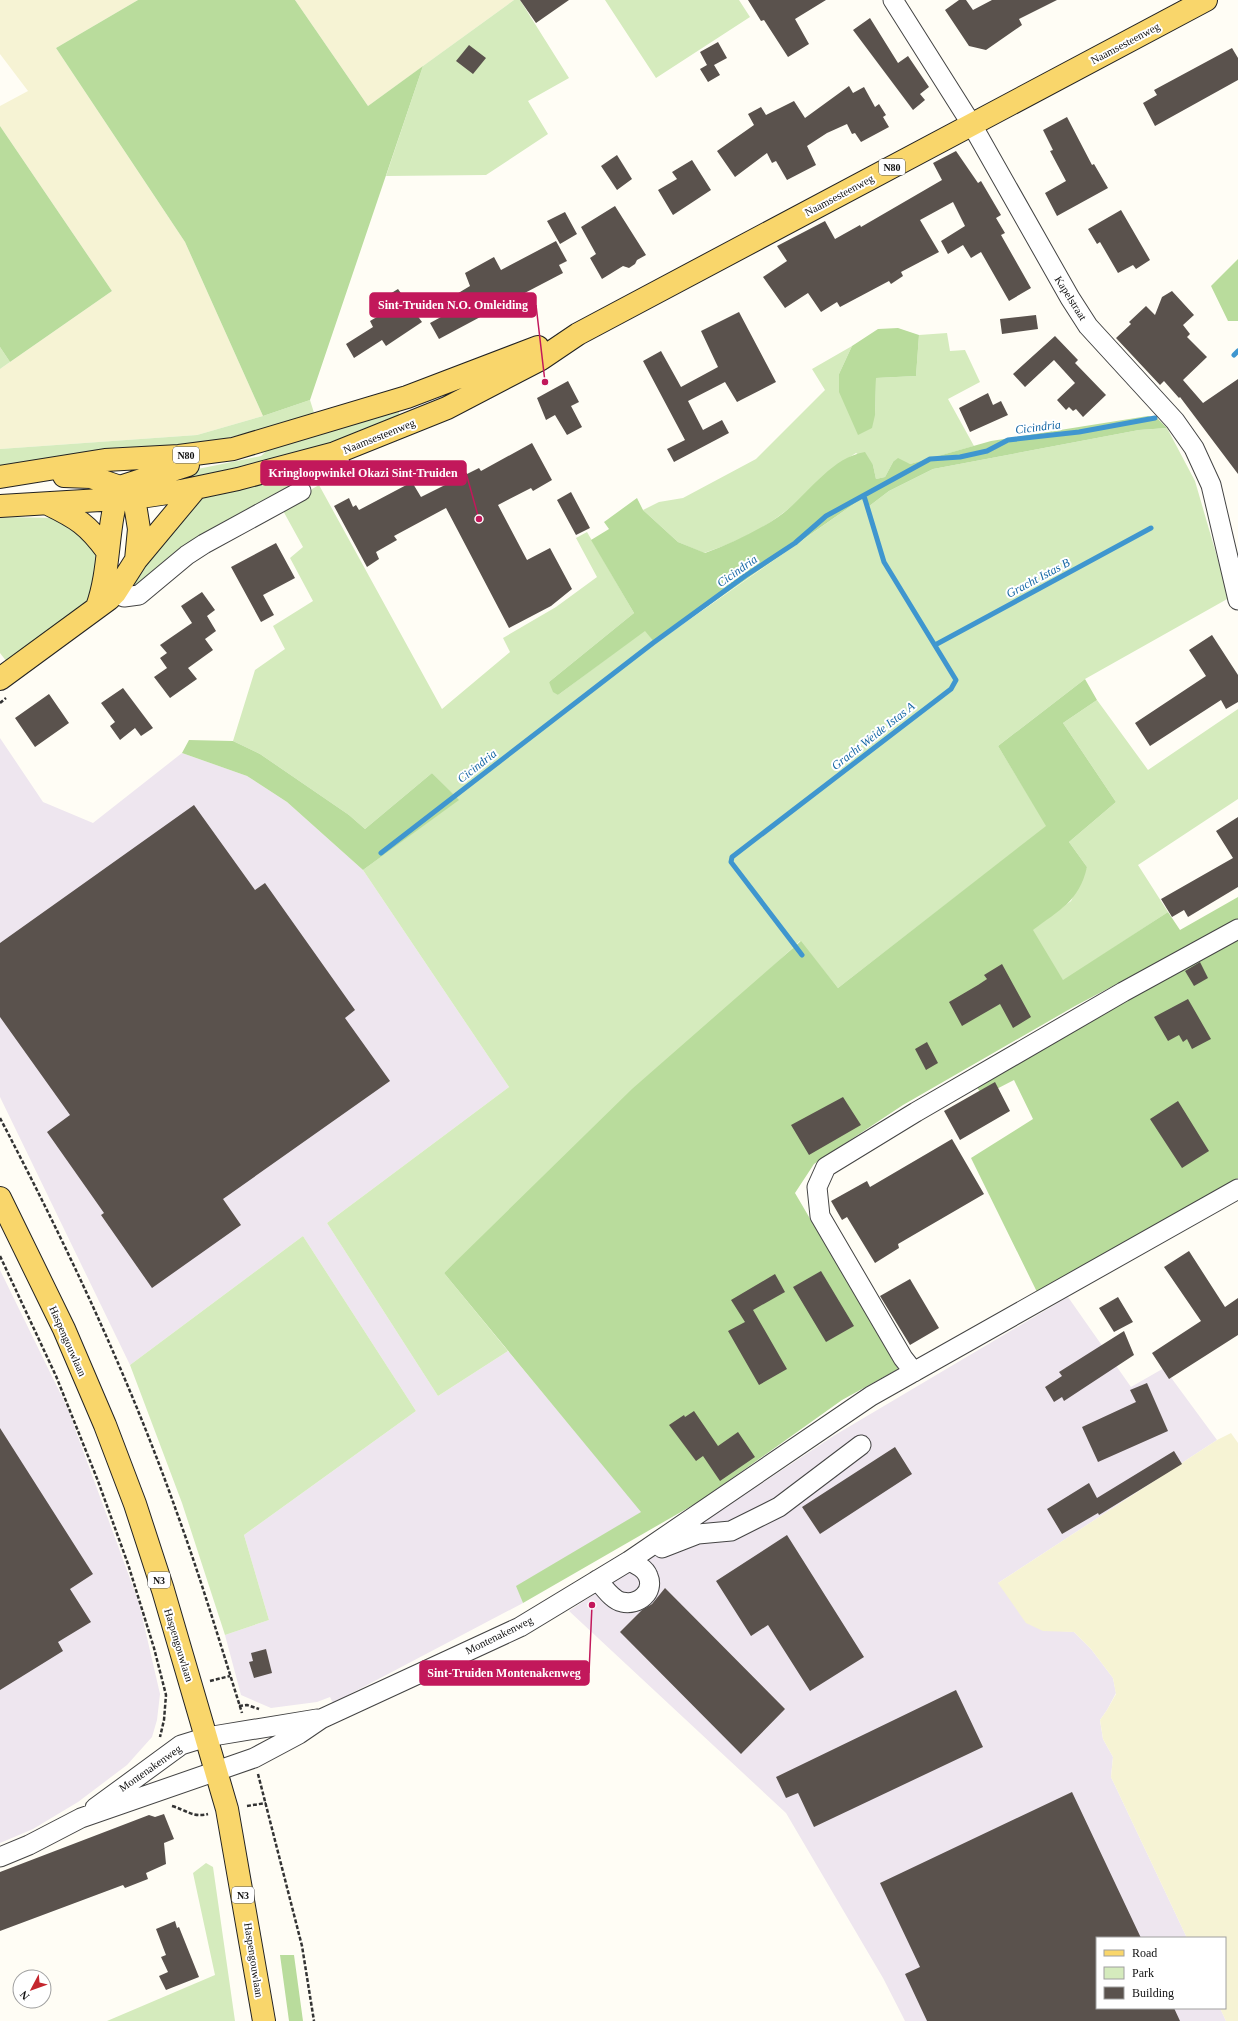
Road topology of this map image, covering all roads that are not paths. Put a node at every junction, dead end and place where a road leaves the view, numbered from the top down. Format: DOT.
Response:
graph roads {
  1 [pos="893,0"];
  2 [pos="1206,0"];
  3 [pos="972,125"];
  4 [pos="578,334"];
  5 [pos="233,448"];
  6 [pos="0,477"];
  7 [pos="0,483"];
  8 [pos="196,488"];
  9 [pos="301,490"];
  10 [pos="123,495"];
  11 [pos="47,504"];
  12 [pos="0,506"];
  13 [pos="107,551"];
  14 [pos="136,560"];
  15 [pos="105,596"];
  16 [pos="1237,597"];
  17 [pos="0,679"];
  18 [pos="1238,929"];
  19 [pos="1238,1188"];
  20 [pos="0,1198"];
  21 [pos="914,1372"];
  22 [pos="861,1445"];
  23 [pos="629,1561"];
  24 [pos="597,1580"];
  25 [pos="321,1719"];
  26 [pos="207,1737"];
  27 [pos="216,1770"];
  28 [pos="81,1818"];
  29 [pos="0,1857"];
  30 [pos="264,2021"];
  1 -- 3 [label="street, Kapelstraat"];
  2 -- 3 [label="main road, Naamsesteenweg / N80"];
  3 -- 4 [label="main road, Naamsesteenweg / N80"];
  3 -- 16 [label="street, Kapelstraat"];
  4 -- 5 [label="main road, Naamsesteenweg / N80"];
  4 -- 8 [label="main road, Naamsesteenweg / N80"];
  5 -- 6 [label="main road, Naamsesteenweg / N80"];
  5 -- 10 [label="main road"];
  7 -- 10 [label="main road"];
  8 -- 10 [label="main road, Naamsesteenweg / N80"];
  8 -- 14 [label="main road"];
  9 -- 15 [label="street"];
  10 -- 11 [label="main road, N80"];
  10 -- 13 [label="main road"];
  10 -- 14 [label="main road"];
  11 -- 12 [label="main road, N80"];
  11 -- 13 [label="main road"];
  13 -- 15 [label="main road"];
  14 -- 15 [label="main road"];
  15 -- 17 [label="main road"];
  18 -- 21 [label="street"];
  19 -- 21 [label="street"];
  20 -- 26 [label="main road, Haspengouwlaan / N3"];
  21 -- 23 [label="street"];
  22 -- 23 [label="street"];
  23 -- 24 [label="street, Montenakenweg"];
  23 -- 24 [label="street"];
  24 -- 25 [label="street, Montenakenweg"];
  25 -- 26 [label="street, Montenakenweg"];
  25 -- 27 [label="street, Montenakenweg"];
  26 -- 27 [label="main road, Haspengouwlaan / N3"];
  26 -- 28 [label="street, Montenakenweg"];
  27 -- 28 [label="street, Montenakenweg"];
  27 -- 30 [label="main road, Haspengouwlaan / N3"];
  28 -- 29 [label="street, Montenakenweg"];
}
